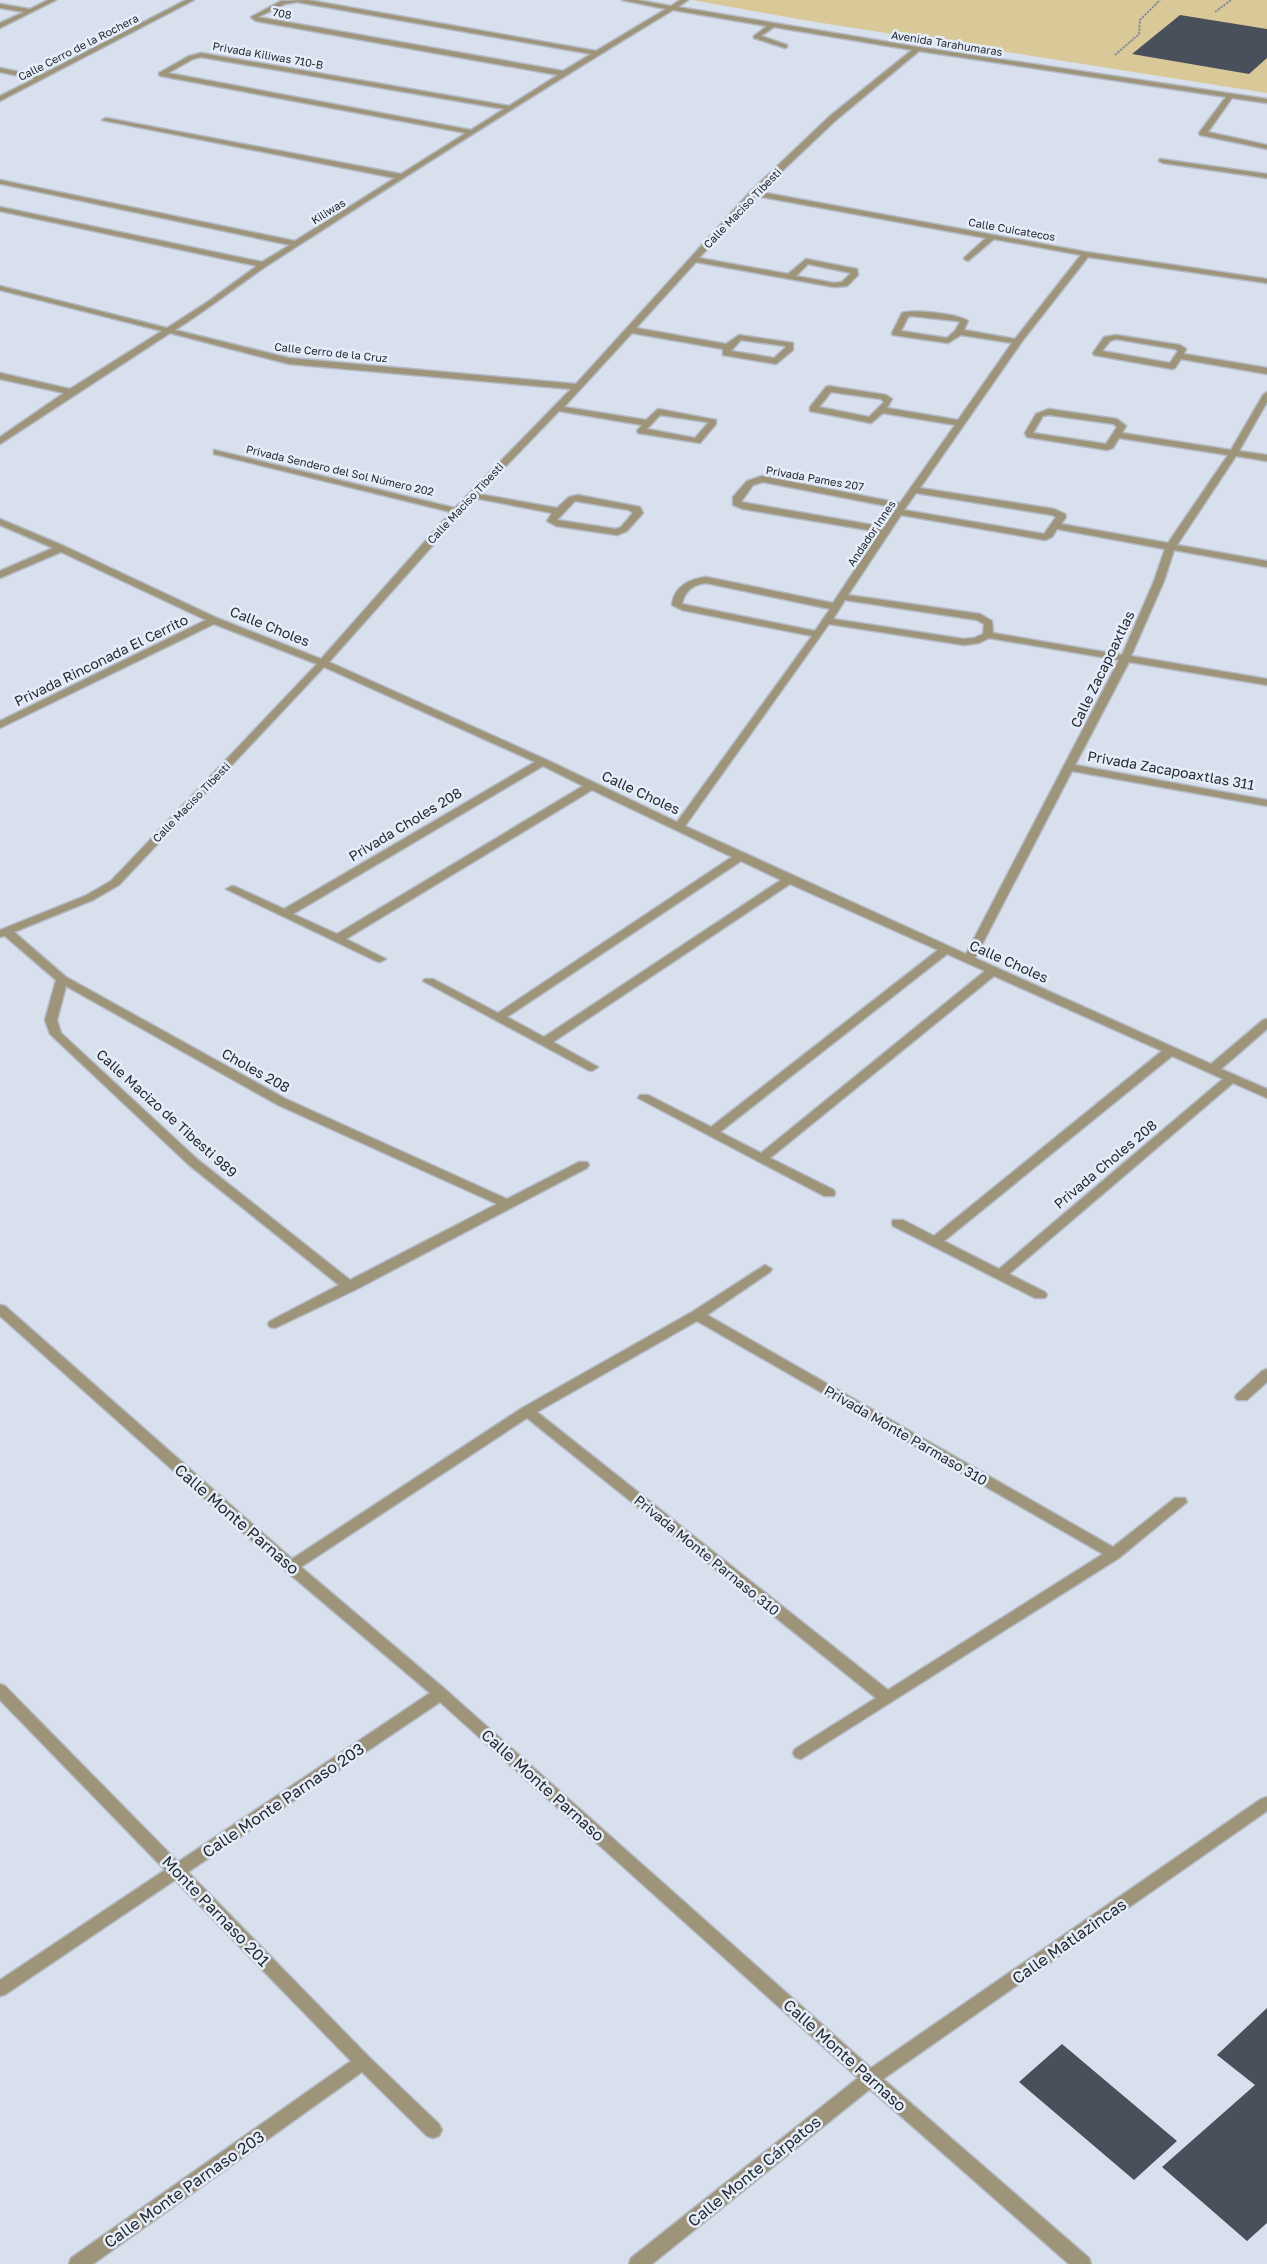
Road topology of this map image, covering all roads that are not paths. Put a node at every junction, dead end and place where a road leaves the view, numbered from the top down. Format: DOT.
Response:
graph roads {
  1 [pos="53,0"];
  2 [pos="191,0"];
  3 [pos="625,0"];
  4 [pos="685,0"];
  5 [pos="0,6"];
  6 [pos="672,8"];
  7 [pos="30,12"];
  8 [pos="772,25"];
  9 [pos="0,26"];
  10 [pos="785,46"];
  11 [pos="918,49"];
  12 [pos="597,53"];
  13 [pos="0,70"];
  14 [pos="566,74"];
  15 [pos="40,78"];
  16 [pos="1230,96"];
  17 [pos="0,99"];
  18 [pos="1267,101"];
  19 [pos="511,108"];
  20 [pos="106,120"];
  21 [pos="473,132"];
  22 [pos="1267,147"];
  23 [pos="1163,161"];
  24 [pos="16,175"];
  25 [pos="1267,176"];
  26 [pos="403,177"];
  27 [pos="1,183"];
  28 [pos="754,193"];
  29 [pos="0,209"];
  30 [pos="992,236"];
  31 [pos="298,244"];
  32 [pos="1086,254"];
  33 [pos="968,259"];
  34 [pos="692,260"];
  35 [pos="263,265"];
  36 [pos="790,276"];
  37 [pos="1267,281"];
  38 [pos="0,288"];
  39 [pos="631,330"];
  40 [pos="169,332"];
  41 [pos="959,332"];
  42 [pos="1018,342"];
  43 [pos="728,347"];
  44 [pos="1178,356"];
  45 [pos="1267,371"];
  46 [pos="0,376"];
  47 [pos="578,387"];
  48 [pos="71,392"];
  49 [pos="1267,395"];
  50 [pos="556,408"];
  51 [pos="882,410"];
  52 [pos="648,423"];
  53 [pos="960,423"];
  54 [pos="1117,435"];
  55 [pos="0,441"];
  56 [pos="217,452"];
  57 [pos="1234,452"];
  58 [pos="1267,458"];
  59 [pos="915,490"];
  60 [pos="472,495"];
  61 [pos="901,509"];
  62 [pos="457,510"];
  63 [pos="559,511"];
  64 [pos="0,522"];
  65 [pos="1055,526"];
  66 [pos="886,530"];
  67 [pos="61,548"];
  68 [pos="1170,548"];
  69 [pos="1267,564"];
  70 [pos="0,576"];
  71 [pos="842,597"];
  72 [pos="836,607"];
  73 [pos="214,620"];
  74 [pos="826,621"];
  75 [pos="818,634"];
  76 [pos="988,635"];
  77 [pos="1125,659"];
  78 [pos="323,663"];
  79 [pos="1267,682"];
  80 [pos="0,725"];
  81 [pos="543,762"];
  82 [pos="1069,767"];
  83 [pos="592,785"];
  84 [pos="1267,803"];
  85 [pos="679,827"];
  86 [pos="740,857"];
  87 [pos="790,878"];
  88 [pos="232,889"];
  89 [pos="284,914"];
  90 [pos="3,933"];
  91 [pos="339,938"];
  92 [pos="947,950"];
  93 [pos="970,959"];
  94 [pos="380,960"];
  95 [pos="994,970"];
  96 [pos="62,979"];
  97 [pos="429,981"];
  98 [pos="499,1017"];
  99 [pos="1267,1023"];
  100 [pos="546,1042"];
  101 [pos="1170,1051"];
  102 [pos="592,1067"];
  103 [pos="1212,1070"];
  104 [pos="1232,1078"];
  105 [pos="1267,1094"];
  106 [pos="644,1098"];
  107 [pos="712,1133"];
  108 [pos="760,1159"];
  109 [pos="583,1165"];
  110 [pos="829,1192"];
  111 [pos="508,1204"];
  112 [pos="898,1224"];
  113 [pos="934,1242"];
  114 [pos="765,1269"];
  115 [pos="1000,1275"];
  116 [pos="350,1287"];
  117 [pos="1040,1295"];
  118 [pos="0,1309"];
  119 [pos="697,1315"];
  120 [pos="275,1324"];
  121 [pos="1267,1374"];
  122 [pos="1242,1397"];
  123 [pos="527,1412"];
  124 [pos="1180,1502"];
  125 [pos="1114,1554"];
  126 [pos="291,1567"];
  127 [pos="442,1694"];
  128 [pos="887,1698"];
  129 [pos="4,1699"];
  130 [pos="802,1753"];
  131 [pos="1267,1803"];
  132 [pos="177,1871"];
  133 [pos="0,1989"];
  134 [pos="363,2062"];
  135 [pos="870,2078"];
  136 [pos="433,2130"];
  137 [pos="78,2264"];
  138 [pos="638,2264"];
  139 [pos="1082,2264"];
  1 -- 7 [label="street"];
  2 -- 15 [label="street, Calle Cerro de la Rochera"];
  3 -- 6 [label="street, Avenida Tarahumaras"];
  4 -- 6 [label="street, Kiliwas"];
  5 -- 7 [label="street"];
  6 -- 8 [label="street, Avenida Tarahumaras"];
  6 -- 12 [label="street, Kiliwas"];
  7 -- 9 [label="street"];
  8 -- 10 [label="street"];
  8 -- 11 [label="street, Avenida Tarahumaras"];
  11 -- 16 [label="street, Avenida Tarahumaras"];
  11 -- 28 [label="street, Calle Maciso Tibesti"];
  12 -- 14 [label="street, Kiliwas"];
  12 -- 14 [label="street, 708"];
  13 -- 15 [label="street"];
  14 -- 19 [label="street, Kiliwas"];
  15 -- 17 [label="street, Calle Cerro de la Rochera"];
  16 -- 18 [label="street, Avenida Tarahumaras"];
  16 -- 22 [label="street"];
  19 -- 21 [label="street, Kiliwas"];
  19 -- 21 [label="street, Privada Kiliwas 710-B"];
  20 -- 26 [label="street"];
  21 -- 26 [label="street, Kiliwas"];
  23 -- 25 [label="street"];
  24 -- 27 [label="street"];
  26 -- 31 [label="street, Kiliwas"];
  27 -- 31 [label="street"];
  28 -- 30 [label="street, Calle Cuicatecos"];
  28 -- 34 [label="street, Calle Maciso Tibesti"];
  29 -- 35 [label="street"];
  30 -- 32 [label="street, Calle Cuicatecos"];
  30 -- 33 [label="street"];
  31 -- 35 [label="street, Kiliwas"];
  32 -- 37 [label="street, Calle Cuicatecos"];
  32 -- 42 [label="street, Andador Innes"];
  34 -- 36 [label="street"];
  34 -- 39 [label="street, Calle Maciso Tibesti"];
  35 -- 40 [label="street, Kiliwas"];
  36 -- 36 [label="street"];
  38 -- 40 [label="street, Calle Cerro de la Cruz"];
  39 -- 43 [label="street"];
  39 -- 47 [label="street, Calle Maciso Tibesti"];
  40 -- 47 [label="street, Calle Cerro de la Cruz"];
  40 -- 48 [label="street, Kiliwas"];
  41 -- 41 [label="street"];
  41 -- 42 [label="street"];
  42 -- 53 [label="street, Andador Innes"];
  43 -- 43 [label="street"];
  44 -- 44 [label="street"];
  44 -- 45 [label="street"];
  46 -- 48 [label="street"];
  47 -- 50 [label="street, Calle Maciso Tibesti"];
  48 -- 55 [label="street, Kiliwas"];
  49 -- 57 [label="street, Calle Zacapoaxtlas"];
  50 -- 52 [label="street"];
  50 -- 60 [label="street, Calle Maciso Tibesti"];
  51 -- 51 [label="street"];
  51 -- 53 [label="street"];
  52 -- 52 [label="street"];
  53 -- 59 [label="street, Andador Innes"];
  54 -- 54 [label="street"];
  54 -- 57 [label="street"];
  56 -- 62 [label="street, Privada Sendero del Sol Número 202"];
  57 -- 58 [label="street"];
  57 -- 68 [label="street, Calle Zacapoaxtlas"];
  59 -- 61 [label="street, Andador Innes"];
  59 -- 65 [label="street"];
  60 -- 62 [label="street, Calle Maciso Tibesti"];
  60 -- 63 [label="street"];
  61 -- 65 [label="street"];
  61 -- 66 [label="street, Andador Innes"];
  61 -- 66 [label="street, Privada Pames 207"];
  62 -- 78 [label="street, Calle Maciso Tibesti"];
  63 -- 63 [label="street"];
  64 -- 67 [label="street, Calle Choles"];
  65 -- 68 [label="street"];
  66 -- 71 [label="street, Andador Innes"];
  67 -- 70 [label="street"];
  67 -- 73 [label="street, Calle Choles"];
  68 -- 69 [label="street"];
  68 -- 77 [label="street, Calle Zacapoaxtlas"];
  71 -- 72 [label="street, Andador Innes"];
  71 -- 76 [label="street"];
  72 -- 74 [label="street, Andador Innes"];
  72 -- 75 [label="street"];
  73 -- 78 [label="street, Calle Choles"];
  73 -- 80 [label="street, Privada Rinconada El Cerrito"];
  74 -- 75 [label="street, Andador Innes"];
  74 -- 76 [label="street"];
  75 -- 85 [label="street, Andador Innes"];
  76 -- 77 [label="street"];
  77 -- 79 [label="street"];
  77 -- 82 [label="street, Calle Zacapoaxtlas"];
  78 -- 81 [label="street, Calle Choles"];
  78 -- 90 [label="street, Calle Maciso Tibesti"];
  81 -- 83 [label="street, Calle Choles"];
  81 -- 89 [label="street, Privada Choles 208"];
  82 -- 84 [label="street, Privada Zacapoaxtlas 311"];
  82 -- 93 [label="street, Calle Zacapoaxtlas"];
  83 -- 85 [label="street, Calle Choles"];
  83 -- 91 [label="street"];
  85 -- 86 [label="street, Calle Choles"];
  86 -- 87 [label="street, Calle Choles"];
  86 -- 98 [label="street"];
  87 -- 92 [label="street, Calle Choles"];
  87 -- 100 [label="street"];
  88 -- 89 [label="street"];
  89 -- 91 [label="street"];
  90 -- 96 [label="street, Choles 208"];
  91 -- 94 [label="street"];
  92 -- 93 [label="street, Calle Choles"];
  92 -- 107 [label="street"];
  93 -- 95 [label="street, Calle Choles"];
  95 -- 101 [label="street, Calle Choles"];
  95 -- 108 [label="street"];
  96 -- 111 [label="street, Choles 208"];
  96 -- 116 [label="street, Calle Macizo de Tibesti 989"];
  97 -- 98 [label="street"];
  98 -- 100 [label="street"];
  99 -- 103 [label="street"];
  100 -- 102 [label="street"];
  101 -- 103 [label="street, Calle Choles"];
  101 -- 113 [label="street"];
  103 -- 104 [label="street, Calle Choles"];
  104 -- 105 [label="street, Calle Choles"];
  104 -- 115 [label="street, Privada Choles 208"];
  106 -- 107 [label="street"];
  107 -- 108 [label="street"];
  108 -- 110 [label="street"];
  109 -- 111 [label="street"];
  111 -- 116 [label="street"];
  112 -- 113 [label="street"];
  113 -- 115 [label="street"];
  114 -- 119 [label="street"];
  115 -- 117 [label="street"];
  116 -- 120 [label="street"];
  118 -- 126 [label="street, Calle Monte Parnaso"];
  119 -- 123 [label="street"];
  119 -- 125 [label="street, Privada Monte Parmaso 310"];
  121 -- 122 [label="street"];
  123 -- 126 [label="street"];
  123 -- 128 [label="street, Privada Monte Parnaso 310"];
  124 -- 125 [label="street"];
  125 -- 128 [label="street"];
  126 -- 127 [label="street, Calle Monte Parnaso"];
  127 -- 132 [label="street, Calle Monte Parnaso 203"];
  127 -- 135 [label="street, Calle Monte Parnaso"];
  128 -- 130 [label="street"];
  129 -- 132 [label="street, Monte Parnaso 201"];
  131 -- 135 [label="street, Calle Matlazincas"];
  132 -- 133 [label="street, Calle Monte Parnaso 203"];
  132 -- 134 [label="street, Monte Parnaso 201"];
  134 -- 136 [label="street, Monte Parnaso 201"];
  134 -- 137 [label="street, Calle Monte Parnaso 203"];
  135 -- 138 [label="street, Calle Monte Cárpatos"];
  135 -- 139 [label="street, Calle Monte Parnaso"];
}
